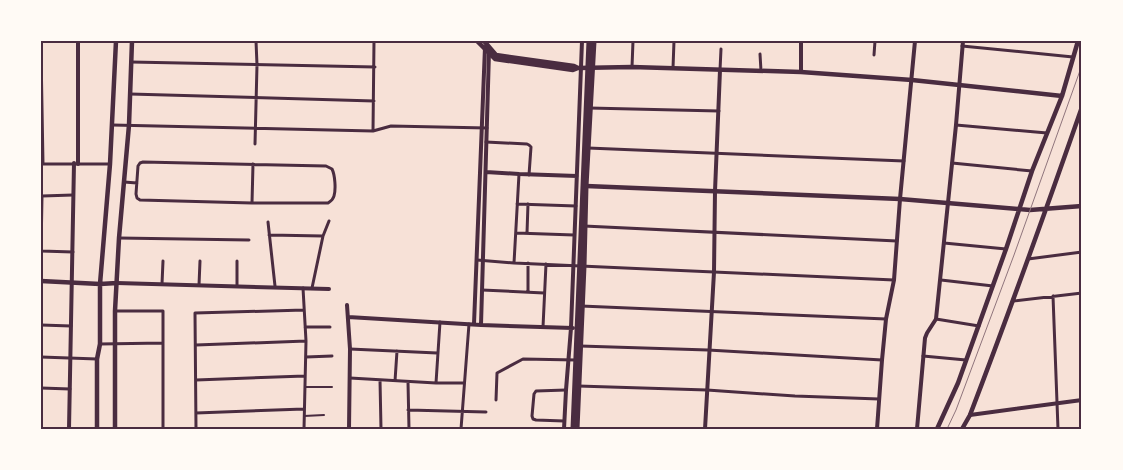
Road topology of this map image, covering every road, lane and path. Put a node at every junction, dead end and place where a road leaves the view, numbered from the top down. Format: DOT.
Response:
graph roads {
  1 [pos="78,41"];
  2 [pos="116,41"];
  3 [pos="132,41"];
  4 [pos="256,41"];
  5 [pos="374,41"];
  6 [pos="477,41"];
  7 [pos="582,41"];
  8 [pos="589,41"];
  9 [pos="594,41"];
  10 [pos="633,41"];
  11 [pos="674,41"];
  12 [pos="801,41"];
  13 [pos="875,41"];
  14 [pos="915,41"];
  15 [pos="1078,41"];
  16 [pos="486,44"];
  17 [pos="963,44"];
  18 [pos="721,49"];
  19 [pos="41,52"];
  20 [pos="489,54"];
  21 [pos="760,54"];
  22 [pos="874,55"];
  23 [pos="1073,57"];
  24 [pos="131,62"];
  25 [pos="257,65"];
  26 [pos="375,67"];
  27 [pos="632,67"];
  28 [pos="579,68"];
  29 [pos="590,68"];
  30 [pos="673,68"];
  31 [pos="720,70"];
  32 [pos="761,71"];
  33 [pos="801,72"];
  34 [pos="912,80"];
  35 [pos="959,85"];
  36 [pos="130,94"];
  37 [pos="1062,96"];
  38 [pos="256,98"];
  39 [pos="374,100"];
  40 [pos="1082,107"];
  41 [pos="588,108"];
  42 [pos="718,111"];
  43 [pos="112,125"];
  44 [pos="129,125"];
  45 [pos="956,125"];
  46 [pos="255,128"];
  47 [pos="481,128"];
  48 [pos="487,128"];
  49 [pos="373,131"];
  50 [pos="1047,133"];
  51 [pos="486,142"];
  52 [pos="255,144"];
  53 [pos="586,148"];
  54 [pos="717,153"];
  55 [pos="904,161"];
  56 [pos="480,163"];
  57 [pos="486,163"];
  58 [pos="952,163"];
  59 [pos="42,164"];
  60 [pos="76,164"];
  61 [pos="110,164"];
  62 [pos="253,164"];
  63 [pos="1032,171"];
  64 [pos="486,172"];
  65 [pos="519,174"];
  66 [pos="529,174"];
  67 [pos="577,176"];
  68 [pos="123,182"];
  69 [pos="137,183"];
  70 [pos="582,186"];
  71 [pos="715,191"];
  72 [pos="73,195"];
  73 [pos="42,196"];
  74 [pos="900,199"];
  75 [pos="252,203"];
  76 [pos="948,203"];
  77 [pos="478,204"];
  78 [pos="485,204"];
  79 [pos="517,204"];
  80 [pos="528,204"];
  81 [pos="576,206"];
  82 [pos="1082,206"];
  83 [pos="1020,209"];
  84 [pos="1047,209"];
  85 [pos="328,221"];
  86 [pos="268,222"];
  87 [pos="583,226"];
  88 [pos="715,232"];
  89 [pos="516,233"];
  90 [pos="527,233"];
  91 [pos="269,235"];
  92 [pos="574,235"];
  93 [pos="323,236"];
  94 [pos="119,238"];
  95 [pos="249,240"];
  96 [pos="897,241"];
  97 [pos="944,243"];
  98 [pos="1006,249"];
  99 [pos="41,251"];
  100 [pos="73,252"];
  101 [pos="1082,252"];
  102 [pos="1028,259"];
  103 [pos="476,260"];
  104 [pos="200,261"];
  105 [pos="237,261"];
  106 [pos="484,261"];
  107 [pos="163,262"];
  108 [pos="514,263"];
  109 [pos="528,264"];
  110 [pos="546,264"];
  111 [pos="573,265"];
  112 [pos="582,266"];
  113 [pos="714,272"];
  114 [pos="894,280"];
  115 [pos="941,280"];
  116 [pos="41,281"];
  117 [pos="72,282"];
  118 [pos="117,283"];
  119 [pos="100,284"];
  120 [pos="162,284"];
  121 [pos="199,284"];
  122 [pos="237,285"];
  123 [pos="276,286"];
  124 [pos="993,286"];
  125 [pos="303,288"];
  126 [pos="312,288"];
  127 [pos="329,288"];
  128 [pos="482,290"];
  129 [pos="528,292"];
  130 [pos="544,293"];
  131 [pos="1082,293"];
  132 [pos="1053,296"];
  133 [pos="1013,301"];
  134 [pos="347,305"];
  135 [pos="580,306"];
  136 [pos="304,310"];
  137 [pos="115,311"];
  138 [pos="711,312"];
  139 [pos="348,317"];
  140 [pos="936,318"];
  141 [pos="886,320"];
  142 [pos="440,322"];
  143 [pos="469,324"];
  144 [pos="474,324"];
  145 [pos="41,325"];
  146 [pos="481,325"];
  147 [pos="71,326"];
  148 [pos="979,326"];
  149 [pos="305,327"];
  150 [pos="542,327"];
  151 [pos="330,328"];
  152 [pos="577,328"];
  153 [pos="306,341"];
  154 [pos="115,343"];
  155 [pos="163,343"];
  156 [pos="100,344"];
  157 [pos="196,344"];
  158 [pos="579,346"];
  159 [pos="350,349"];
  160 [pos="708,350"];
  161 [pos="397,352"];
  162 [pos="437,353"];
  163 [pos="332,356"];
  164 [pos="924,356"];
  165 [pos="41,357"];
  166 [pos="306,357"];
  167 [pos="71,358"];
  168 [pos="97,359"];
  169 [pos="568,360"];
  170 [pos="576,360"];
  171 [pos="882,360"];
  172 [pos="966,360"];
  173 [pos="305,376"];
  174 [pos="350,378"];
  175 [pos="196,380"];
  176 [pos="380,380"];
  177 [pos="395,381"];
  178 [pos="408,382"];
  179 [pos="436,383"];
  180 [pos="464,383"];
  181 [pos="332,386"];
  182 [pos="577,386"];
  183 [pos="305,387"];
  184 [pos="41,388"];
  185 [pos="70,389"];
  186 [pos="566,390"];
  187 [pos="707,390"];
  188 [pos="879,399"];
  189 [pos="496,400"];
  190 [pos="1082,400"];
  191 [pos="1057,403"];
  192 [pos="304,409"];
  193 [pos="408,410"];
  194 [pos="462,411"];
  195 [pos="486,412"];
  196 [pos="196,413"];
  197 [pos="324,415"];
  198 [pos="304,416"];
  199 [pos="970,416"];
  200 [pos="564,421"];
  201 [pos="69,429"];
  202 [pos="97,429"];
  203 [pos="115,429"];
  204 [pos="163,429"];
  205 [pos="196,429"];
  206 [pos="304,429"];
  207 [pos="349,429"];
  208 [pos="381,429"];
  209 [pos="408,429"];
  210 [pos="461,429"];
  211 [pos="564,429"];
  212 [pos="573,429"];
  213 [pos="578,429"];
  214 [pos="705,429"];
  215 [pos="877,429"];
  216 [pos="918,429"];
  217 [pos="936,429"];
  218 [pos="962,429"];
  219 [pos="1058,429"];
  1 -- 60 [label="street"];
  2 -- 43 [label="main road"];
  3 -- 24 [label="main road"];
  4 -- 25 [label="street"];
  5 -- 26 [label="street"];
  6 -- 16 [label="main road"];
  7 -- 28 [label="street"];
  8 -- 29 [label="main road"];
  9 -- 29 [label="main road"];
  10 -- 27 [label="street"];
  11 -- 30 [label="street"];
  12 -- 33 [label="street"];
  13 -- 22 [label="street"];
  14 -- 34 [label="street"];
  15 -- 23 [label="main road"];
  16 -- 20 [label="main road"];
  16 -- 28 [label="main road"];
  16 -- 47 [label="street"];
  17 -- 23 [label="street"];
  17 -- 35 [label="street"];
  18 -- 31 [label="street"];
  19 -- 59 [label="street"];
  20 -- 28 [label="main road"];
  20 -- 48 [label="street"];
  21 -- 32 [label="street"];
  23 -- 37 [label="main road"];
  24 -- 25 [label="street"];
  24 -- 36 [label="main road"];
  25 -- 26 [label="street"];
  25 -- 38 [label="street"];
  26 -- 39 [label="street"];
  27 -- 29 [label="main road"];
  27 -- 30 [label="main road"];
  28 -- 29 [label="main road"];
  28 -- 67 [label="street"];
  29 -- 41 [label="main road"];
  30 -- 31 [label="main road"];
  31 -- 32 [label="main road"];
  31 -- 42 [label="street"];
  32 -- 33 [label="main road"];
  33 -- 34 [label="main road"];
  34 -- 35 [label="main road"];
  34 -- 55 [label="street"];
  35 -- 37 [label="main road"];
  35 -- 45 [label="street"];
  36 -- 38 [label="street"];
  36 -- 44 [label="main road"];
  37 -- 50 [label="main road"];
  38 -- 39 [label="street"];
  38 -- 46 [label="street"];
  39 -- 49 [label="street"];
  40 -- 84 [label="main road"];
  41 -- 42 [label="street"];
  41 -- 53 [label="main road"];
  42 -- 54 [label="street"];
  43 -- 44 [label="street"];
  43 -- 61 [label="main road"];
  44 -- 46 [label="street"];
  44 -- 68 [label="main road"];
  45 -- 50 [label="street"];
  45 -- 58 [label="street"];
  46 -- 49 [label="street"];
  46 -- 52 [label="street"];
  47 -- 48 [label="street"];
  47 -- 49 [label="street"];
  47 -- 56 [label="street"];
  48 -- 51 [label="street"];
  50 -- 63 [label="main road"];
  51 -- 57 [label="street"];
  51 -- 66 [label="street"];
  53 -- 54 [label="street"];
  53 -- 70 [label="main road"];
  54 -- 55 [label="street"];
  54 -- 71 [label="street"];
  55 -- 74 [label="street"];
  56 -- 57 [label="street"];
  56 -- 77 [label="street"];
  57 -- 64 [label="street"];
  58 -- 63 [label="street"];
  58 -- 76 [label="street"];
  59 -- 60 [label="street"];
  60 -- 61 [label="street"];
  60 -- 72 [label="street"];
  61 -- 119 [label="main road"];
  62 -- 69 [label="street"];
  62 -- 75 [label="street"];
  62 -- 75 [label="street"];
  63 -- 83 [label="main road"];
  64 -- 65 [label="street"];
  64 -- 78 [label="street"];
  65 -- 66 [label="street"];
  65 -- 79 [label="street"];
  66 -- 67 [label="street"];
  67 -- 70 [label="street"];
  68 -- 69 [label="street"];
  68 -- 94 [label="main road"];
  69 -- 75 [label="street"];
  70 -- 71 [label="main road"];
  70 -- 81 [label="street"];
  70 -- 87 [label="main road"];
  71 -- 74 [label="main road"];
  71 -- 88 [label="street"];
  72 -- 73 [label="street"];
  72 -- 100 [label="street"];
  73 -- 99 [label="street"];
  74 -- 76 [label="main road"];
  74 -- 96 [label="street"];
  76 -- 83 [label="main road"];
  76 -- 97 [label="street"];
  77 -- 78 [label="street"];
  77 -- 103 [label="street"];
  78 -- 106 [label="street"];
  79 -- 80 [label="street"];
  79 -- 89 [label="street"];
  80 -- 81 [label="street"];
  80 -- 90 [label="street"];
  81 -- 92 [label="street"];
  82 -- 84 [label="main road"];
  83 -- 84 [label="main road"];
  83 -- 98 [label="main road"];
  84 -- 102 [label="main road"];
  85 -- 93 [label="street"];
  86 -- 91 [label="street"];
  87 -- 88 [label="street"];
  87 -- 112 [label="main road"];
  88 -- 96 [label="street"];
  88 -- 113 [label="street"];
  89 -- 90 [label="street"];
  89 -- 108 [label="street"];
  90 -- 92 [label="street"];
  91 -- 93 [label="street"];
  91 -- 123 [label="street"];
  92 -- 111 [label="street"];
  93 -- 126 [label="street"];
  94 -- 95 [label="street"];
  94 -- 118 [label="main road"];
  96 -- 114 [label="street"];
  97 -- 98 [label="street"];
  97 -- 115 [label="street"];
  98 -- 124 [label="main road"];
  99 -- 100 [label="street"];
  100 -- 117 [label="street"];
  101 -- 102 [label="street"];
  102 -- 133 [label="main road"];
  103 -- 106 [label="street"];
  103 -- 144 [label="street"];
  104 -- 121 [label="street"];
  105 -- 122 [label="street"];
  106 -- 108 [label="street"];
  106 -- 128 [label="street"];
  107 -- 120 [label="street"];
  108 -- 109 [label="street"];
  109 -- 110 [label="street"];
  109 -- 129 [label="street"];
  110 -- 111 [label="street"];
  110 -- 130 [label="street"];
  111 -- 112 [label="street"];
  111 -- 152 [label="street"];
  112 -- 113 [label="street"];
  112 -- 135 [label="main road"];
  113 -- 114 [label="street"];
  113 -- 138 [label="street"];
  114 -- 141 [label="street"];
  115 -- 124 [label="street"];
  115 -- 140 [label="street"];
  116 -- 117 [label="main road"];
  117 -- 119 [label="main road"];
  117 -- 147 [label="street"];
  118 -- 119 [label="main road"];
  118 -- 120 [label="street"];
  118 -- 137 [label="main road"];
  119 -- 156 [label="main road"];
  120 -- 121 [label="street"];
  121 -- 122 [label="street"];
  122 -- 123 [label="street"];
  123 -- 125 [label="street"];
  124 -- 148 [label="main road"];
  125 -- 126 [label="street"];
  125 -- 136 [label="street"];
  126 -- 127 [label="street"];
  128 -- 129 [label="street"];
  128 -- 146 [label="street"];
  129 -- 130 [label="street"];
  130 -- 150 [label="street"];
  131 -- 132 [label="street"];
  132 -- 133 [label="street"];
  132 -- 191 [label="street"];
  133 -- 199 [label="main road"];
  134 -- 139 [label="street"];
  135 -- 138 [label="street"];
  135 -- 152 [label="main road"];
  136 -- 149 [label="street"];
  136 -- 157 [label="street"];
  137 -- 154 [label="main road"];
  137 -- 155 [label="street"];
  138 -- 141 [label="street"];
  138 -- 160 [label="street"];
  139 -- 142 [label="street"];
  139 -- 159 [label="street"];
  140 -- 148 [label="street"];
  140 -- 164 [label="street"];
  141 -- 171 [label="street"];
  142 -- 143 [label="street"];
  142 -- 162 [label="street"];
  143 -- 144 [label="street"];
  143 -- 180 [label="street"];
  144 -- 146 [label="street"];
  145 -- 147 [label="street"];
  146 -- 150 [label="street"];
  147 -- 167 [label="street"];
  148 -- 172 [label="main road"];
  149 -- 151 [label="street"];
  149 -- 153 [label="street"];
  150 -- 152 [label="street"];
  152 -- 158 [label="main road"];
  152 -- 169 [label="street"];
  153 -- 157 [label="street"];
  153 -- 166 [label="street"];
  154 -- 155 [label="street"];
  154 -- 156 [label="street"];
  154 -- 203 [label="main road"];
  155 -- 204 [label="street"];
  156 -- 168 [label="main road"];
  157 -- 175 [label="street"];
  158 -- 160 [label="street"];
  158 -- 170 [label="main road"];
  158 -- 182 [label="main road"];
  159 -- 161 [label="street"];
  159 -- 174 [label="street"];
  160 -- 171 [label="street"];
  160 -- 187 [label="street"];
  161 -- 162 [label="street"];
  161 -- 177 [label="street"];
  162 -- 179 [label="street"];
  163 -- 166 [label="street"];
  164 -- 172 [label="street"];
  164 -- 216 [label="street"];
  165 -- 167 [label="street"];
  166 -- 173 [label="street"];
  167 -- 168 [label="street"];
  167 -- 185 [label="street"];
  168 -- 202 [label="main road"];
  169 -- 170 [label="street"];
  169 -- 186 [label="street"];
  169 -- 189 [label="street"];
  170 -- 182 [label="main road"];
  171 -- 188 [label="street"];
  172 -- 217 [label="main road"];
  173 -- 175 [label="street"];
  173 -- 183 [label="street"];
  174 -- 176 [label="street"];
  174 -- 207 [label="street"];
  175 -- 196 [label="street"];
  176 -- 177 [label="street"];
  176 -- 208 [label="street"];
  177 -- 178 [label="street"];
  178 -- 179 [label="street"];
  178 -- 193 [label="street"];
  179 -- 180 [label="street"];
  180 -- 194 [label="street"];
  181 -- 183 [label="lane"];
  182 -- 187 [label="street"];
  182 -- 212 [label="main road"];
  182 -- 213 [label="main road"];
  183 -- 192 [label="street"];
  184 -- 185 [label="street"];
  185 -- 201 [label="street"];
  186 -- 200 [label="street"];
  186 -- 200 [label="street"];
  187 -- 188 [label="street"];
  187 -- 214 [label="street"];
  188 -- 215 [label="street"];
  190 -- 191 [label="street"];
  191 -- 199 [label="street"];
  191 -- 219 [label="street"];
  192 -- 196 [label="street"];
  192 -- 198 [label="street"];
  193 -- 194 [label="street"];
  193 -- 209 [label="street"];
  194 -- 195 [label="street"];
  194 -- 210 [label="street"];
  196 -- 205 [label="street"];
  197 -- 198 [label="lane"];
  198 -- 206 [label="street"];
  199 -- 218 [label="main road"];
  200 -- 211 [label="street"];
}
